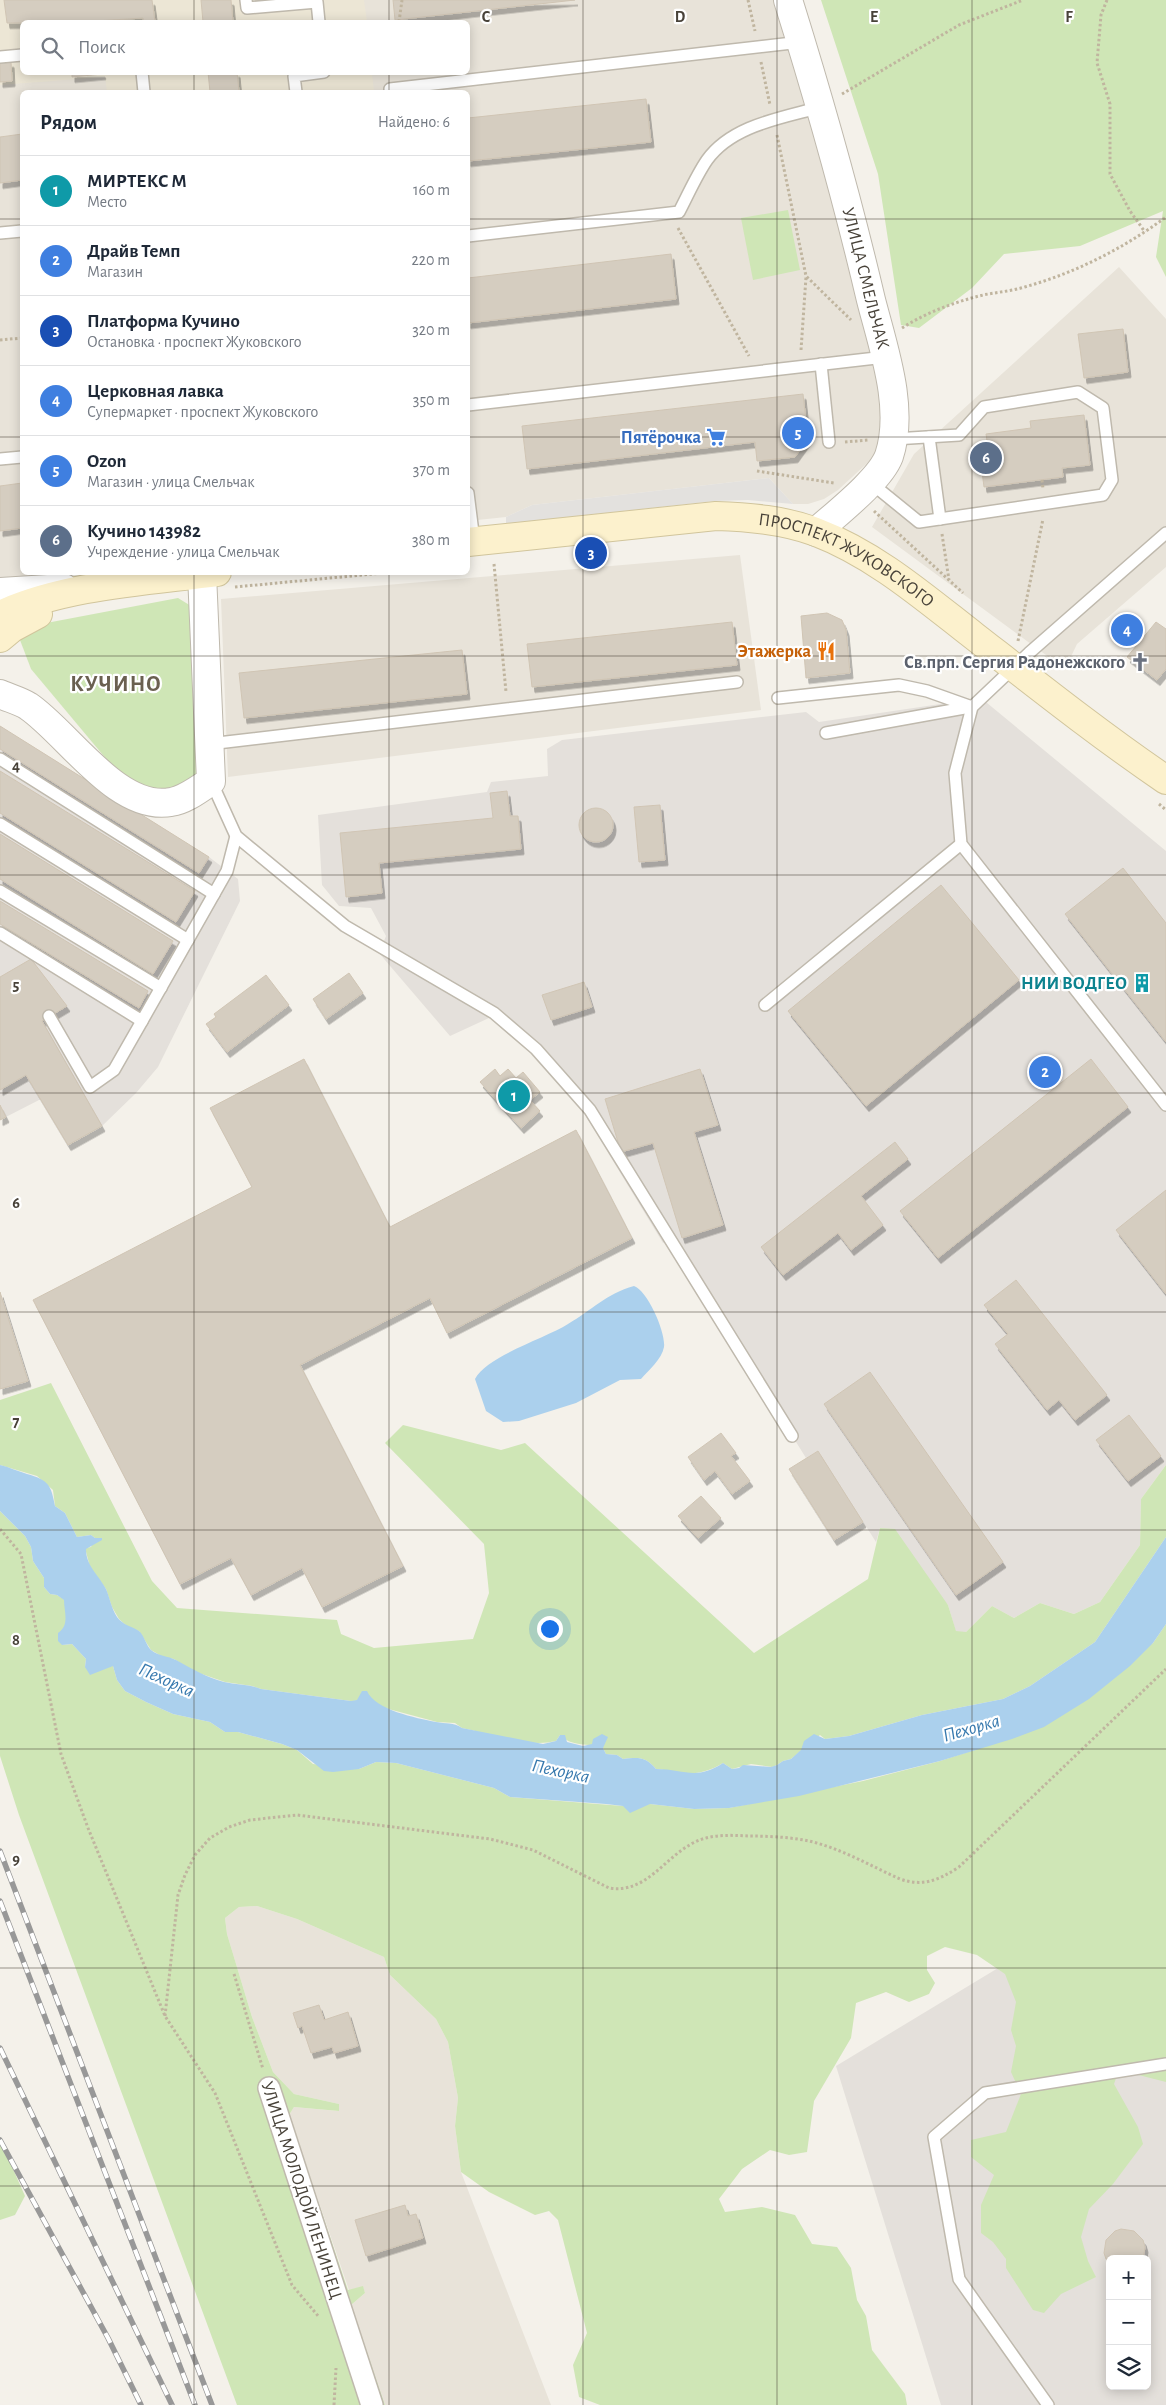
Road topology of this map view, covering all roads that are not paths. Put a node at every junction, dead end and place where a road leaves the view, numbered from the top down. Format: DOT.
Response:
graph roads {
  1 [pos="246,0"];
  2 [pos="788,0"];
  3 [pos="319,20"];
  4 [pos="801,42"];
  5 [pos="20,55"];
  6 [pos="0,57"];
  7 [pos="142,75"];
  8 [pos="302,75"];
  9 [pos="390,89"];
  10 [pos="144,90"];
  11 [pos="296,90"];
  12 [pos="821,106"];
  13 [pos="20,231"];
  14 [pos="0,233"];
  15 [pos="470,236"];
  16 [pos="883,349"];
  17 [pos="821,364"];
  18 [pos="470,405"];
  19 [pos="929,437"];
  20 [pos="894,439"];
  21 [pos="828,442"];
  22 [pos="20,457"];
  23 [pos="0,460"];
  24 [pos="869,493"];
  25 [pos="940,519"];
  26 [pos="470,526"];
  27 [pos="816,532"];
  28 [pos="1166,533"];
  29 [pos="471,542"];
  30 [pos="154,576"];
  31 [pos="207,579"];
  32 [pos="110,585"];
  33 [pos="0,592"];
  34 [pos="0,615"];
  35 [pos="0,638"];
  36 [pos="1014,667"];
  37 [pos="737,682"];
  38 [pos="0,694"];
  39 [pos="778,698"];
  40 [pos="972,707"];
  41 [pos="826,733"];
  42 [pos="209,744"];
  43 [pos="0,759"];
  44 [pos="211,781"];
  45 [pos="1159,789"];
  46 [pos="0,824"];
  47 [pos="236,836"];
  48 [pos="961,844"];
  49 [pos="0,891"];
  50 [pos="214,894"];
  51 [pos="0,933"];
  52 [pos="188,940"];
  53 [pos="161,988"];
  54 [pos="765,1005"];
  55 [pos="49,1016"];
  56 [pos="142,1021"];
  57 [pos="1166,1105"];
  58 [pos="792,1436"];
  59 [pos="1166,2064"];
  60 [pos="269,2088"];
  61 [pos="372,2405"];
  62 [pos="1048,2405"];
  1 -- 3 [label="lane"];
  2 -- 4 [label="street, УЛИЦА СМЕЛЬЧАК"];
  4 -- 9 [label="lane"];
  4 -- 12 [label="street, УЛИЦА СМЕЛЬЧАК"];
  5 -- 6 [label="lane"];
  7 -- 10 [label="lane"];
  8 -- 11 [label="lane"];
  12 -- 15 [label="lane"];
  12 -- 16 [label="street, УЛИЦА СМЕЛЬЧАК"];
  13 -- 14 [label="lane"];
  16 -- 17 [label="lane"];
  16 -- 20 [label="street, УЛИЦА СМЕЛЬЧАК"];
  17 -- 18 [label="lane"];
  17 -- 21 [label="lane"];
  19 -- 20 [label="lane"];
  19 -- 25 [label="lane"];
  19 -- 25 [label="lane"];
  20 -- 24 [label="street, УЛИЦА СМЕЛЬЧАК"];
  22 -- 23 [label="lane"];
  24 -- 25 [label="lane"];
  24 -- 27 [label="street, УЛИЦА СМЕЛЬЧАК"];
  26 -- 29 [label="lane"];
  27 -- 29 [label="main road, ПРОСПЕКТ ЖУКОВСКОГО"];
  27 -- 36 [label="main road, ПРОСПЕКТ ЖУКОВСКОГО"];
  28 -- 36 [label="lane"];
  30 -- 31 [label="main road"];
  30 -- 32 [label="main road"];
  30 -- 35 [label="main road"];
  31 -- 42 [label="street"];
  32 -- 33 [label="street"];
  32 -- 34 [label="main road"];
  36 -- 40 [label="lane"];
  36 -- 45 [label="main road, ПРОСПЕКТ ЖУКОВСКОГО"];
  37 -- 42 [label="lane"];
  38 -- 44 [label="street"];
  39 -- 40 [label="lane"];
  40 -- 41 [label="lane"];
  40 -- 48 [label="lane"];
  42 -- 44 [label="street"];
  43 -- 50 [label="lane"];
  44 -- 47 [label="lane"];
  46 -- 52 [label="lane"];
  47 -- 50 [label="lane"];
  47 -- 58 [label="lane"];
  48 -- 54 [label="lane"];
  48 -- 57 [label="lane"];
  49 -- 53 [label="lane"];
  50 -- 52 [label="lane"];
  51 -- 56 [label="lane"];
  52 -- 53 [label="lane"];
  53 -- 56 [label="lane"];
  55 -- 56 [label="lane"];
  59 -- 62 [label="lane"];
  60 -- 61 [label="street, УЛИЦА МОЛОДОЙ ЛЕНИНЕЦ"];
}
